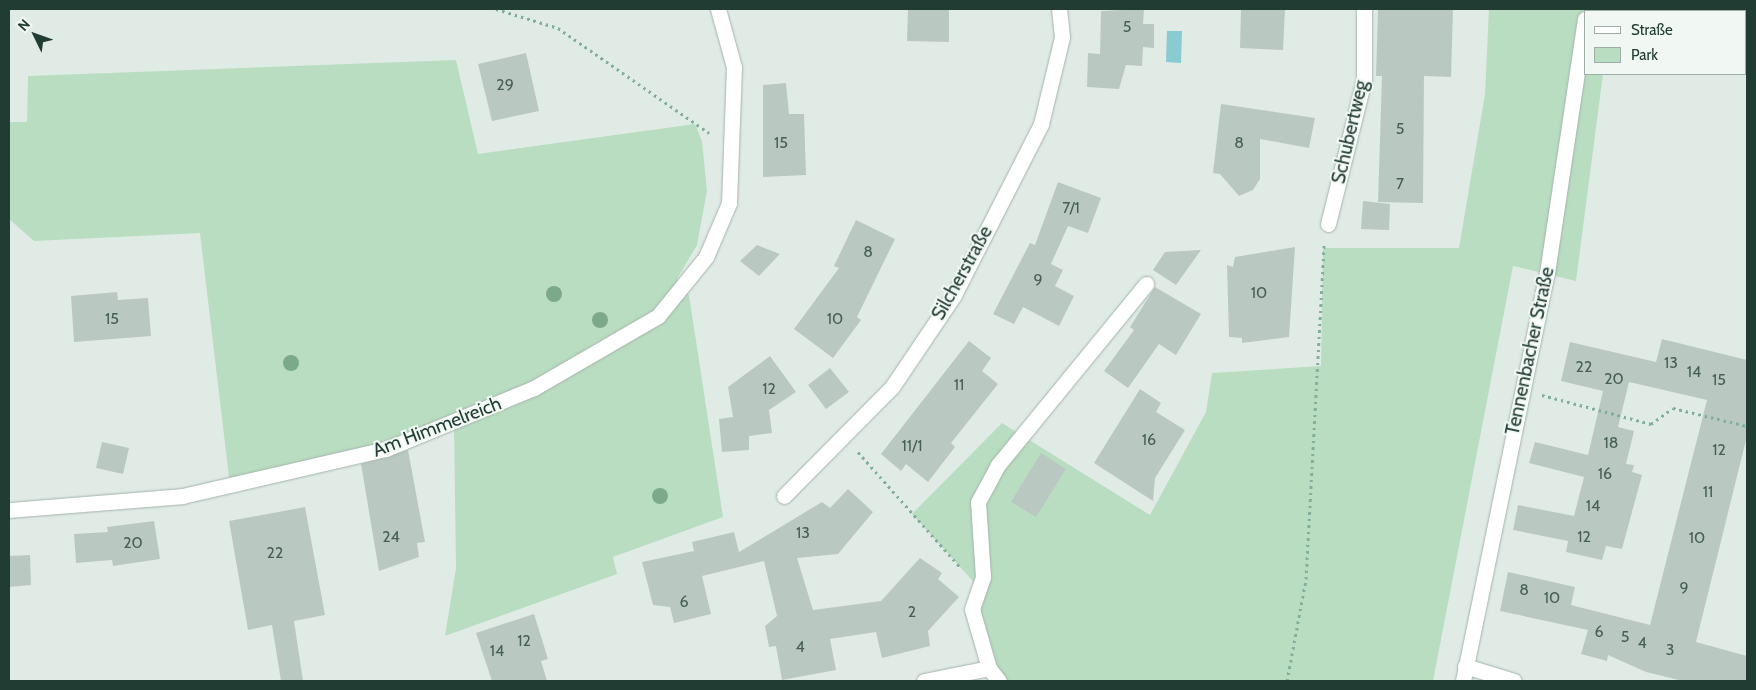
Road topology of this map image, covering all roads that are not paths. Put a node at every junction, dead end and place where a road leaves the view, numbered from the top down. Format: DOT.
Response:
graph roads {
  1 [pos="718,9"];
  2 [pos="1059,9"];
  3 [pos="1364,9"];
  4 [pos="1584,26"];
  5 [pos="1328,224"];
  6 [pos="1146,284"];
  7 [pos="784,496"];
  8 [pos="9,510"];
  9 [pos="1465,666"];
  10 [pos="989,668"];
  11 [pos="924,681"];
  12 [pos="999,681"];
  13 [pos="1463,681"];
  14 [pos="1514,681"];
  1 -- 8 [label="street, Am Himmelreich"];
  2 -- 7 [label="street, Silcherstraße"];
  3 -- 5 [label="street, Schubertweg"];
  4 -- 9 [label="street, Tennenbacher Straße"];
  6 -- 10 [label="street"];
  9 -- 13 [label="street, Tennenbacher Straße"];
  9 -- 14 [label="street"];
  10 -- 11 [label="street"];
  10 -- 12 [label="street"];
}
